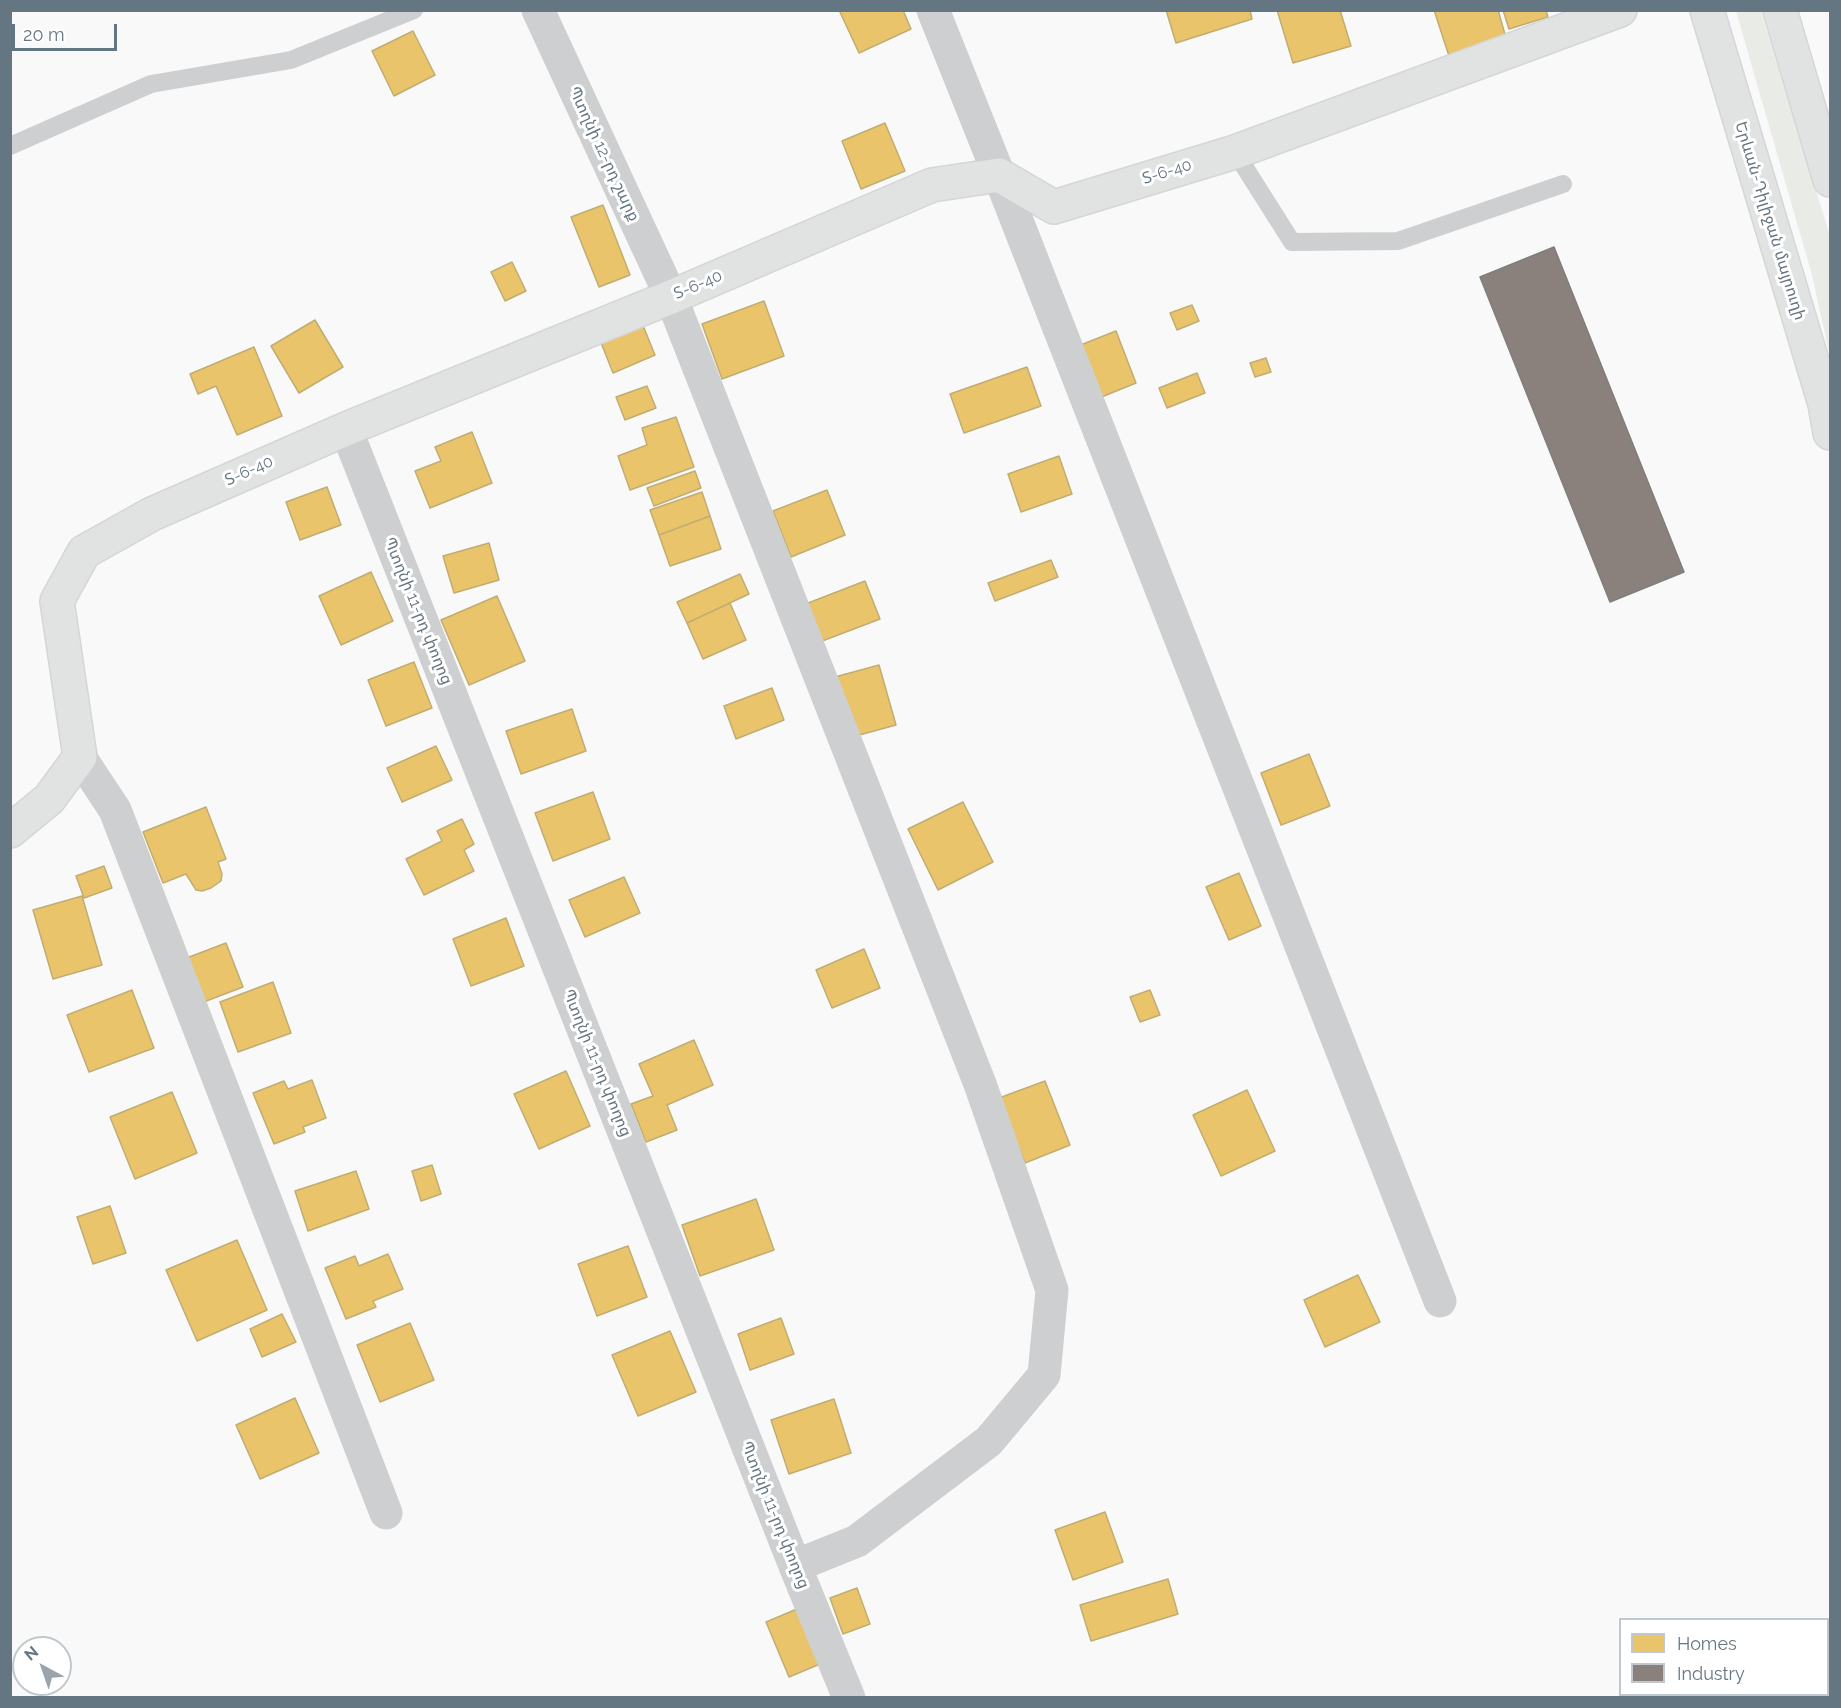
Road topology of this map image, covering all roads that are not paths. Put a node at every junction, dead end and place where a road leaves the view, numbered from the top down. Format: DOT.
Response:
graph roads {
  1 [pos="414,10"];
  2 [pos="538,10"];
  3 [pos="933,10"];
  4 [pos="1620,10"];
  5 [pos="1707,10"];
  6 [pos="1780,10"];
  7 [pos="10,146"];
  8 [pos="1235,152"];
  9 [pos="999,175"];
  10 [pos="1830,180"];
  11 [pos="1563,184"];
  12 [pos="670,297"];
  13 [pos="346,429"];
  14 [pos="1830,433"];
  15 [pos="80,757"];
  16 [pos="10,831"];
  17 [pos="1440,1302"];
  18 [pos="386,1513"];
  19 [pos="795,1566"];
  20 [pos="849,1698"];
  1 -- 7 [label="lane"];
  2 -- 12 [label="street, Պտղնի 12-րդ շարք"];
  3 -- 9 [label="street"];
  4 -- 8 [label="main road, Տ-6-40 / Տ-6-40"];
  5 -- 14 [label="main road, Երևան-Դիլիջան մայրուղի"];
  6 -- 10 [label="main road"];
  8 -- 9 [label="main road, Տ-6-40 / Տ-6-40"];
  8 -- 11 [label="lane"];
  9 -- 12 [label="main road, Տ-6-40 / Տ-6-40"];
  9 -- 17 [label="street"];
  12 -- 13 [label="main road, Տ-6-40 / Տ-6-40"];
  12 -- 19 [label="street, Պտղնի 12-րդ շարք"];
  13 -- 15 [label="main road, Տ-6-40 / Տ-6-40"];
  13 -- 19 [label="street, Պտղնի 11-րդ փողոց"];
  15 -- 16 [label="main road"];
  15 -- 18 [label="street"];
  19 -- 20 [label="street, Պտղնի 11-րդ փողոց"];
}
